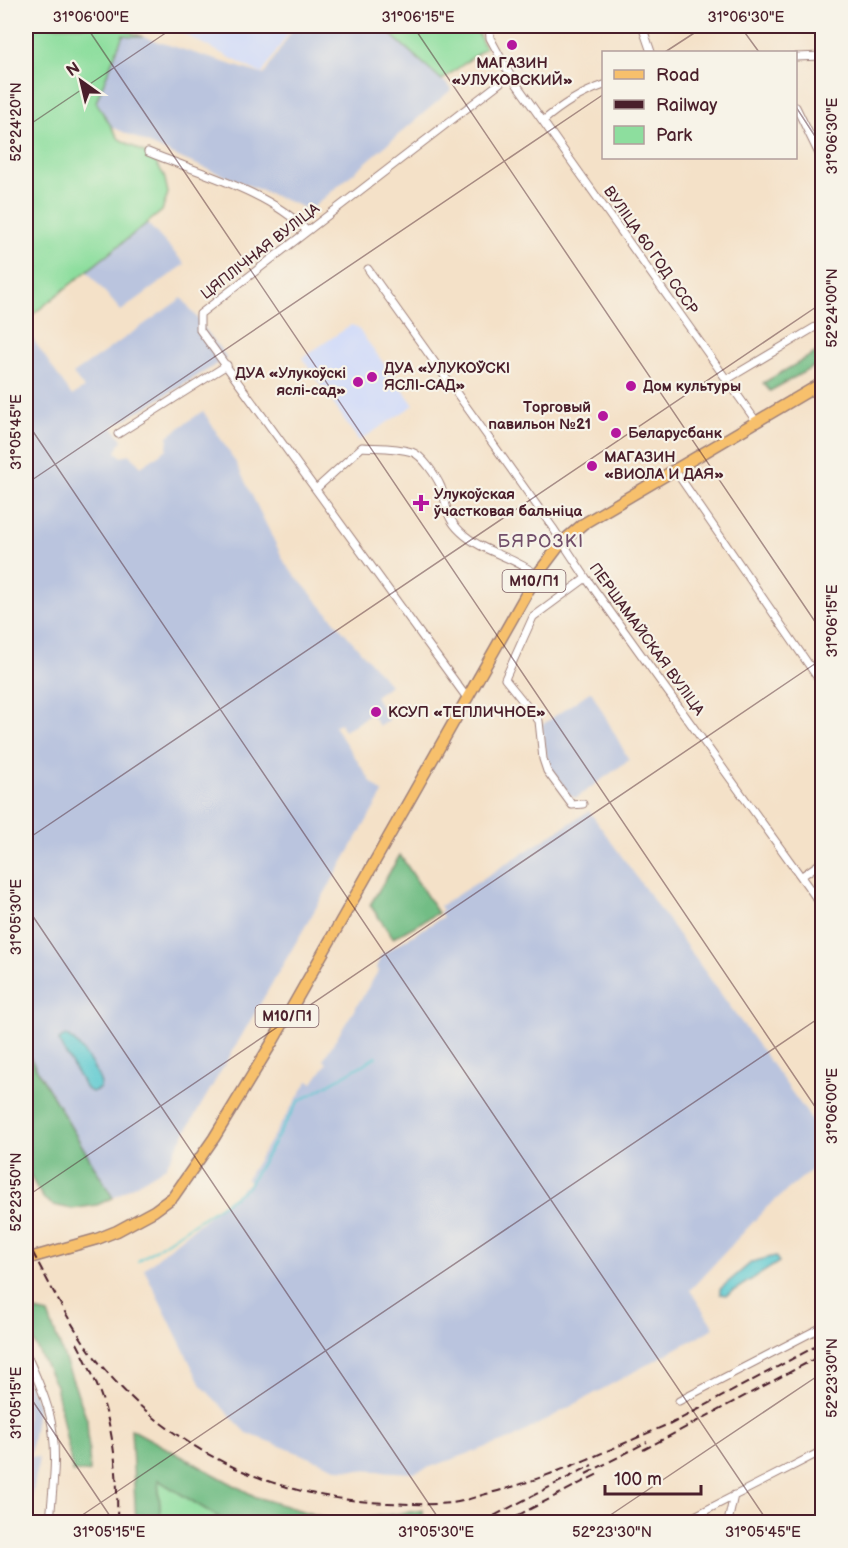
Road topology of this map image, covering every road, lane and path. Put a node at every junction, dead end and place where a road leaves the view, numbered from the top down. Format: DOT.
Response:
graph roads {
  1 [pos="642,26"];
  2 [pos="489,28"];
  3 [pos="651,51"];
  4 [pos="822,56"];
  5 [pos="797,57"];
  6 [pos="510,75"];
  7 [pos="602,85"];
  8 [pos="797,111"];
  9 [pos="543,122"];
  10 [pos="148,152"];
  11 [pos="822,160"];
  12 [pos="307,231"];
  13 [pos="369,269"];
  14 [pos="822,323"];
  15 [pos="227,365"];
  16 [pos="726,380"];
  17 [pos="822,383"];
  18 [pos="756,421"];
  19 [pos="118,434"];
  20 [pos="674,469"];
  21 [pos="317,488"];
  22 [pos="562,542"];
  23 [pos="537,575"];
  24 [pos="586,578"];
  25 [pos="822,684"];
  26 [pos="467,698"];
  27 [pos="584,804"];
  28 [pos="822,862"];
  29 [pos="802,876"];
  30 [pos="822,906"];
  31 [pos="26,1258"];
  32 [pos="822,1327"];
  33 [pos="26,1353"];
  34 [pos="679,1401"];
  35 [pos="822,1451"];
  36 [pos="734,1496"];
  37 [pos="50,1522"];
  38 [pos="684,1522"];
  39 [pos="728,1522"];
  1 -- 3 [label="street"];
  2 -- 6 [label="street, ВУЛІЦА 60 ГОД СССР"];
  4 -- 5 [label="street"];
  6 -- 9 [label="street, ВУЛІЦА 60 ГОД СССР"];
  6 -- 12 [label="street, ЦЯПЛІЧНАЯ ВУЛІЦА"];
  7 -- 9 [label="street"];
  8 -- 11 [label="street"];
  9 -- 16 [label="street, ВУЛІЦА 60 ГОД СССР"];
  10 -- 12 [label="street"];
  12 -- 15 [label="street, ЦЯПЛІЧНАЯ ВУЛІЦА"];
  13 -- 22 [label="street, ПЕРШАМАЙСКАЯ ВУЛІЦА"];
  14 -- 16 [label="street"];
  15 -- 19 [label="street"];
  15 -- 21 [label="street, ЦЯПЛІЧНАЯ ВУЛІЦА"];
  16 -- 18 [label="street, ВУЛІЦА 60 ГОД СССР"];
  17 -- 18 [label="main road, М10/П1"];
  18 -- 20 [label="main road, М10/П1"];
  20 -- 22 [label="main road, М10/П1"];
  20 -- 25 [label="street"];
  21 -- 23 [label="street"];
  21 -- 26 [label="street, ЦЯПЛІЧНАЯ ВУЛІЦА"];
  22 -- 23 [label="main road, М10/П1"];
  22 -- 24 [label="street, ПЕРШАМАЙСКАЯ ВУЛІЦА"];
  23 -- 26 [label="main road, М10/П1"];
  24 -- 27 [label="street"];
  24 -- 29 [label="street, ПЕРШАМАЙСКАЯ ВУЛІЦА"];
  26 -- 31 [label="main road, М10/П1"];
  28 -- 29 [label="street"];
  29 -- 30 [label="street, ПЕРШАМАЙСКАЯ ВУЛІЦА"];
  32 -- 34 [label="street"];
  33 -- 37 [label="street"];
  35 -- 36 [label="street"];
  36 -- 38 [label="street"];
  36 -- 39 [label="street"];
}
